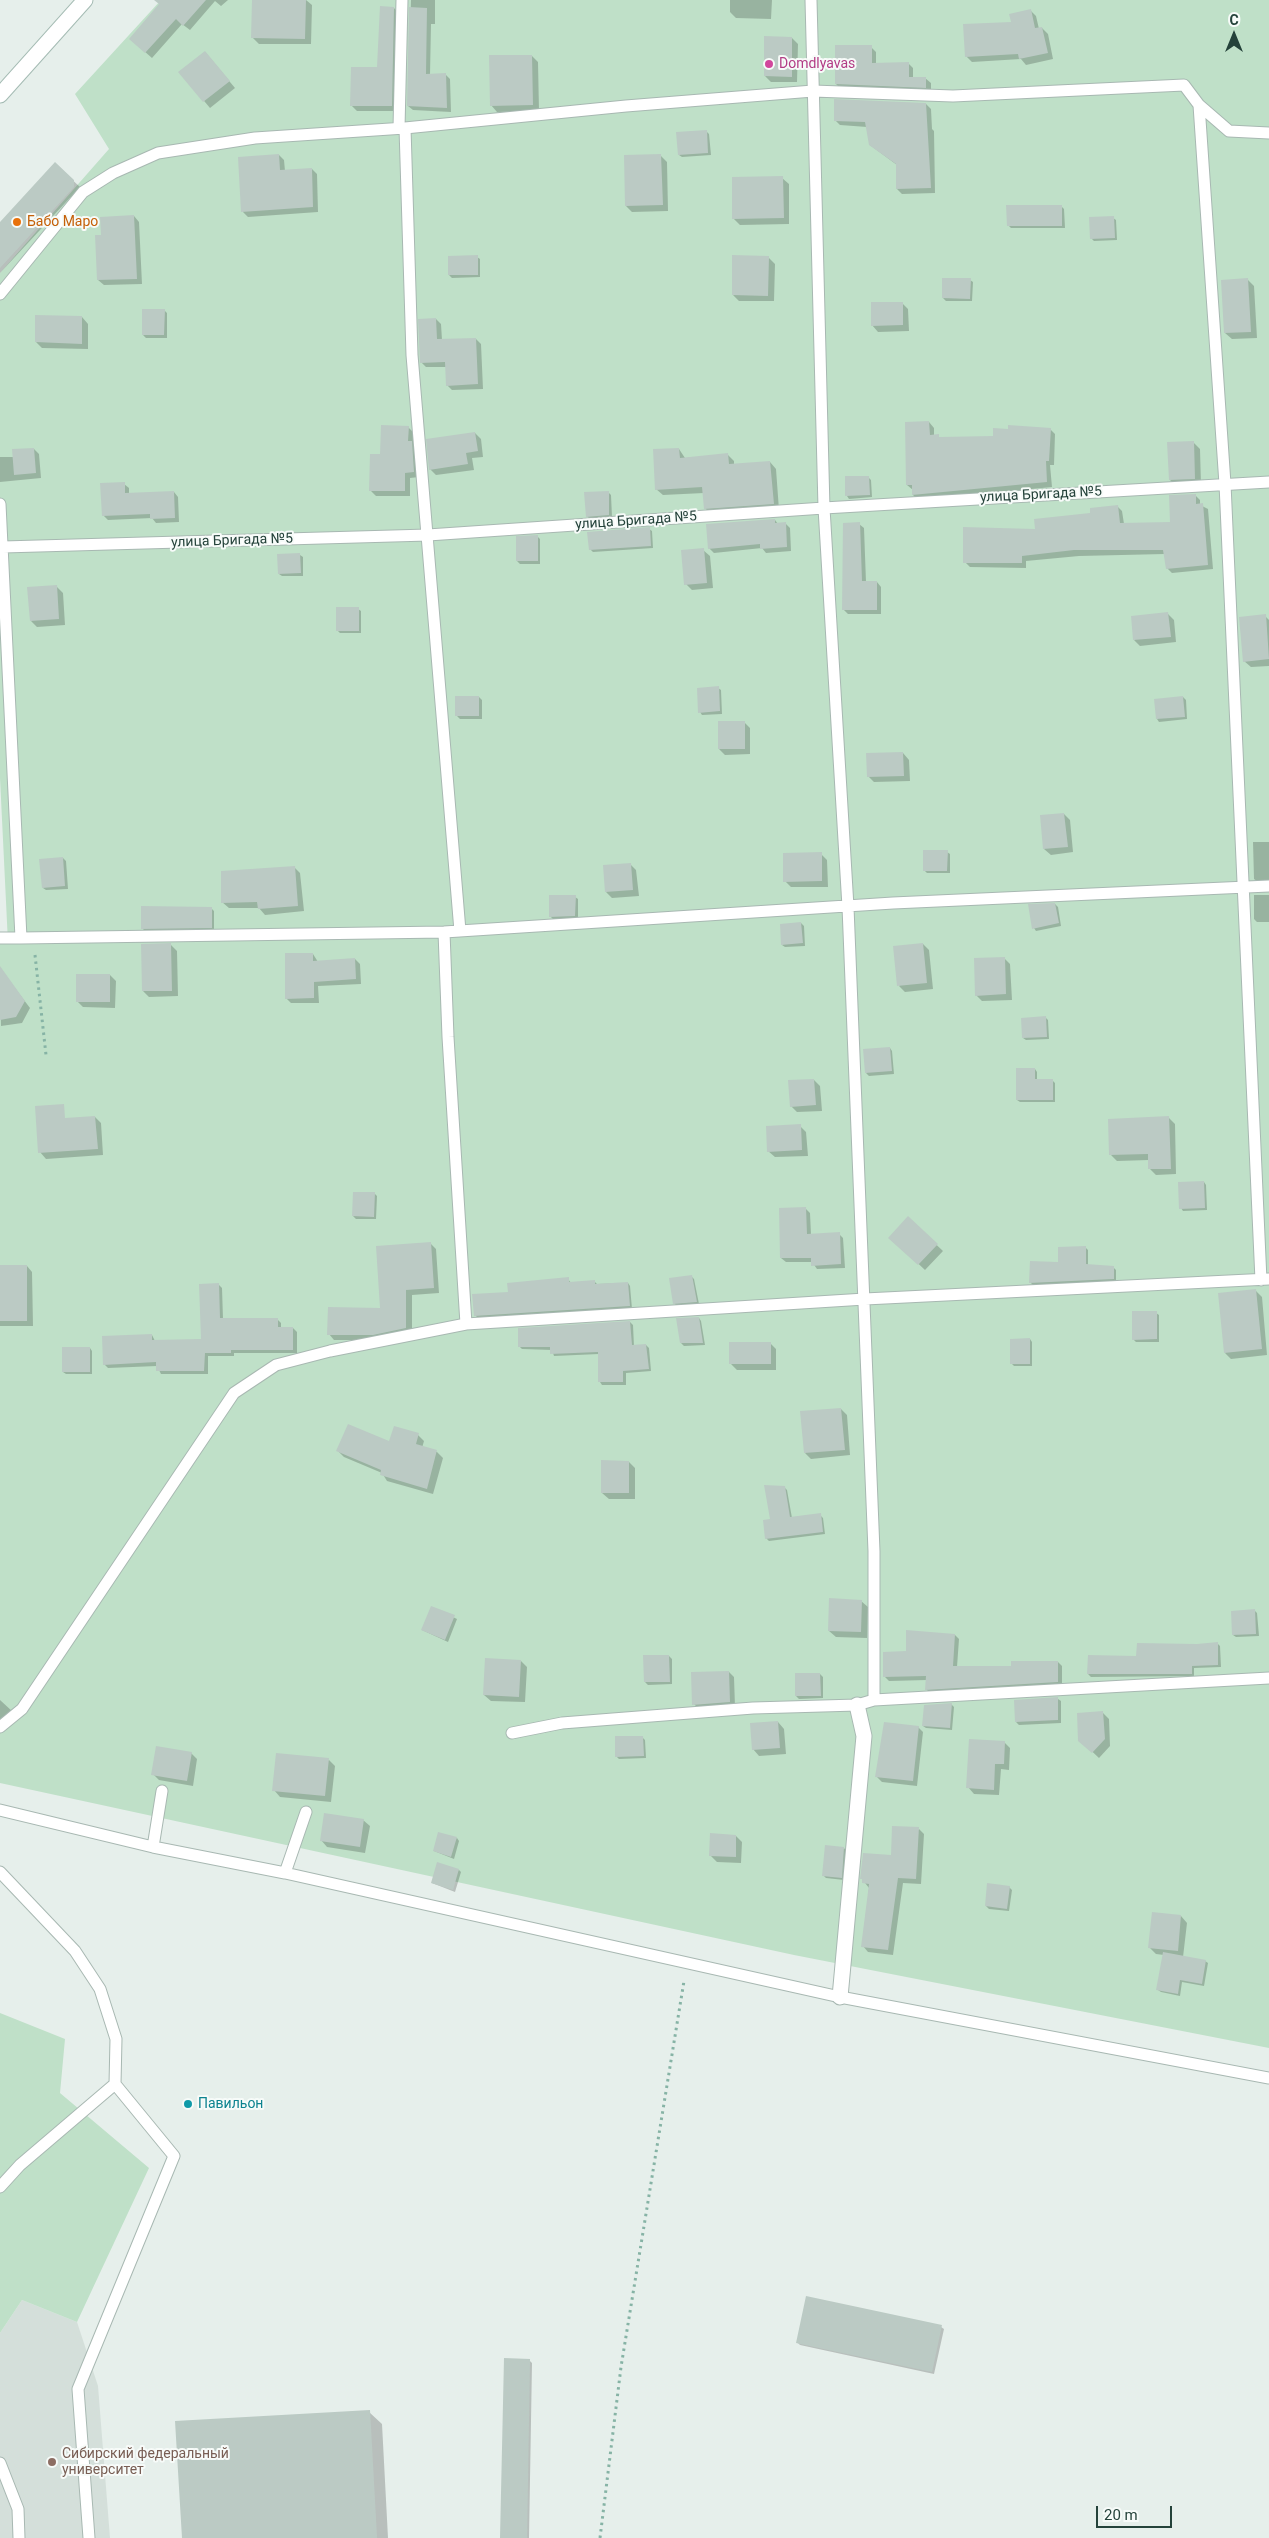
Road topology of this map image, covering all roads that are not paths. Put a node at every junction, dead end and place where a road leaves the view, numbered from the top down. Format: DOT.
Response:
graph roads {
  1 [pos="85,0"];
  2 [pos="402,0"];
  3 [pos="811,0"];
  4 [pos="813,91"];
  5 [pos="0,95"];
  6 [pos="1199,104"];
  7 [pos="402,128"];
  8 [pos="1269,132"];
  9 [pos="0,294"];
  10 [pos="1269,482"];
  11 [pos="1225,484"];
  12 [pos="0,504"];
  13 [pos="824,508"];
  14 [pos="428,535"];
  15 [pos="3,547"];
  16 [pos="1243,886"];
  17 [pos="1269,886"];
  18 [pos="848,907"];
  19 [pos="460,931"];
  20 [pos="444,932"];
  21 [pos="0,938"];
  22 [pos="21,938"];
  23 [pos="1265,1279"];
  24 [pos="865,1299"];
  25 [pos="466,1324"];
  26 [pos="1269,1678"];
  27 [pos="874,1700"];
  28 [pos="857,1705"];
  29 [pos="0,1727"];
  30 [pos="512,1733"];
  31 [pos="162,1791"];
  32 [pos="0,1810"];
  33 [pos="306,1812"];
  34 [pos="153,1847"];
  35 [pos="0,1872"];
  36 [pos="286,1873"];
  37 [pos="840,1997"];
  38 [pos="1269,2078"];
  39 [pos="114,2084"];
  40 [pos="0,2187"];
  41 [pos="0,2463"];
  42 [pos="19,2538"];
  43 [pos="89,2538"];
  1 -- 5 [label="street"];
  2 -- 7 [label="lane"];
  3 -- 4 [label="lane"];
  4 -- 6 [label="lane"];
  4 -- 7 [label="lane"];
  4 -- 13 [label="lane"];
  6 -- 8 [label="lane"];
  6 -- 11 [label="lane"];
  7 -- 9 [label="lane"];
  7 -- 14 [label="lane"];
  10 -- 11 [label="lane, улица Бригада №5"];
  11 -- 13 [label="lane, улица Бригада №5"];
  11 -- 16 [label="lane"];
  12 -- 15 [label="lane"];
  13 -- 14 [label="lane, улица Бригада №5"];
  13 -- 18 [label="lane"];
  14 -- 15 [label="lane, улица Бригада №5"];
  14 -- 19 [label="lane"];
  15 -- 22 [label="lane"];
  16 -- 17 [label="lane"];
  16 -- 18 [label="lane"];
  16 -- 23 [label="lane"];
  18 -- 19 [label="lane"];
  18 -- 24 [label="lane"];
  19 -- 20 [label="lane"];
  20 -- 22 [label="lane"];
  20 -- 25 [label="lane"];
  21 -- 22 [label="lane"];
  23 -- 24 [label="lane"];
  24 -- 25 [label="lane"];
  24 -- 27 [label="lane"];
  25 -- 29 [label="lane"];
  26 -- 27 [label="lane"];
  27 -- 28 [label="lane"];
  28 -- 30 [label="lane"];
  28 -- 37 [label="street"];
  31 -- 34 [label="lane"];
  32 -- 34 [label="lane"];
  33 -- 36 [label="lane"];
  34 -- 36 [label="lane"];
  35 -- 39 [label="lane"];
  36 -- 37 [label="lane"];
  37 -- 38 [label="lane"];
  39 -- 40 [label="lane"];
  39 -- 43 [label="lane"];
  41 -- 42 [label="lane"];
}
